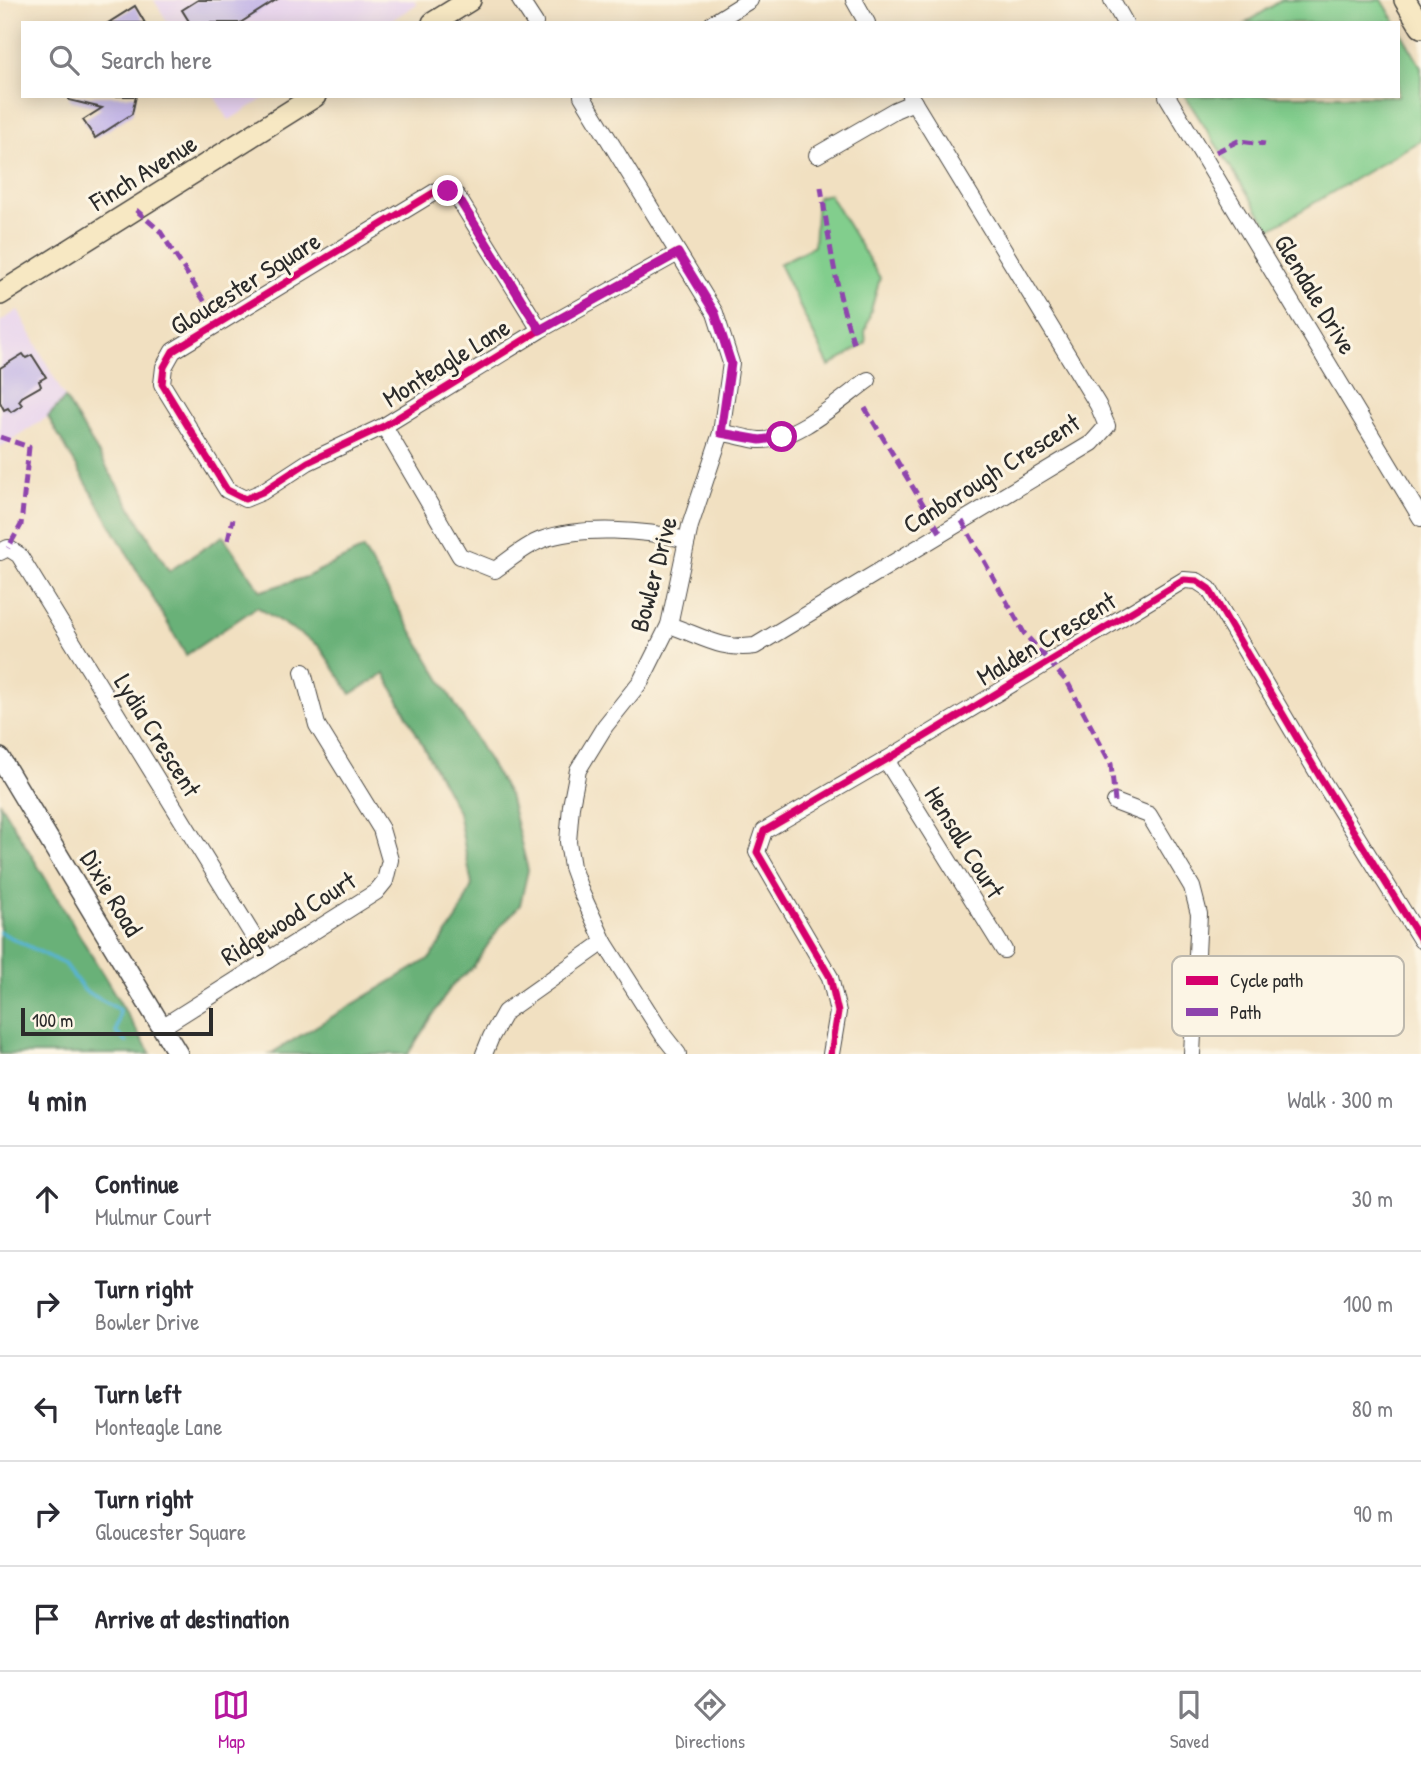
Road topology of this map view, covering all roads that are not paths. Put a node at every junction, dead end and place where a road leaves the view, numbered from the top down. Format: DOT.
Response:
graph roads {
  1 [pos="470,0"];
  2 [pos="520,0"];
  3 [pos="750,0"];
  4 [pos="854,0"];
  5 [pos="1112,0"];
  6 [pos="1405,0"];
  7 [pos="436,21"];
  8 [pos="534,21"];
  9 [pos="716,21"];
  10 [pos="866,21"];
  11 [pos="1124,21"];
  12 [pos="1421,27"];
  13 [pos="312,98"];
  14 [pos="586,98"];
  15 [pos="1168,98"];
  16 [pos="912,99"];
  17 [pos="817,155"];
  18 [pos="678,253"];
  19 [pos="0,294"];
  20 [pos="540,330"];
  21 [pos="869,380"];
  22 [pos="384,426"];
  23 [pos="721,433"];
  24 [pos="1421,518"];
  25 [pos="687,540"];
  26 [pos="0,552"];
  27 [pos="669,625"];
  28 [pos="303,672"];
  29 [pos="0,758"];
  30 [pos="886,760"];
  31 [pos="1115,802"];
  32 [pos="1421,940"];
  33 [pos="604,942"];
  34 [pos="1004,950"];
  35 [pos="1197,956"];
  36 [pos="268,960"];
  37 [pos="162,1027"];
  38 [pos="1193,1036"];
  39 [pos="178,1054"];
  40 [pos="484,1054"];
  41 [pos="678,1054"];
  42 [pos="831,1054"];
  43 [pos="1192,1054"];
  1 -- 7 [label="main road"];
  2 -- 8 [label="street"];
  3 -- 9 [label="street"];
  4 -- 10 [label="street"];
  5 -- 11 [label="street"];
  6 -- 12 [label="main road"];
  13 -- 19 [label="main road, Finch Avenue"];
  14 -- 18 [label="street, Bowler Drive"];
  15 -- 24 [label="street, Glendale Drive"];
  16 -- 17 [label="street"];
  16 -- 27 [label="street, Canborough Crescent"];
  18 -- 20 [label="street, Monteagle Lane"];
  18 -- 23 [label="street, Bowler Drive"];
  20 -- 22 [label="street, Monteagle Lane"];
  20 -- 22 [label="street, Gloucester Square"];
  21 -- 23 [label="street"];
  22 -- 25 [label="street, Monteagle Lane"];
  23 -- 25 [label="street, Bowler Drive"];
  25 -- 27 [label="street, Bowler Drive"];
  26 -- 36 [label="street, Lydia Crescent"];
  27 -- 33 [label="street, Bowler Drive"];
  28 -- 36 [label="street, Ridgewood Court"];
  29 -- 37 [label="street, Dixie Road"];
  30 -- 32 [label="street, Malden Crescent"];
  30 -- 34 [label="street, Hensall Court"];
  30 -- 42 [label="street, Malden Crescent"];
  31 -- 35 [label="street"];
  33 -- 40 [label="street"];
  33 -- 41 [label="street, Bowler Drive"];
  36 -- 37 [label="street, Ridgewood Court"];
  37 -- 39 [label="street, Dixie Road"];
  38 -- 43 [label="street"];
}
